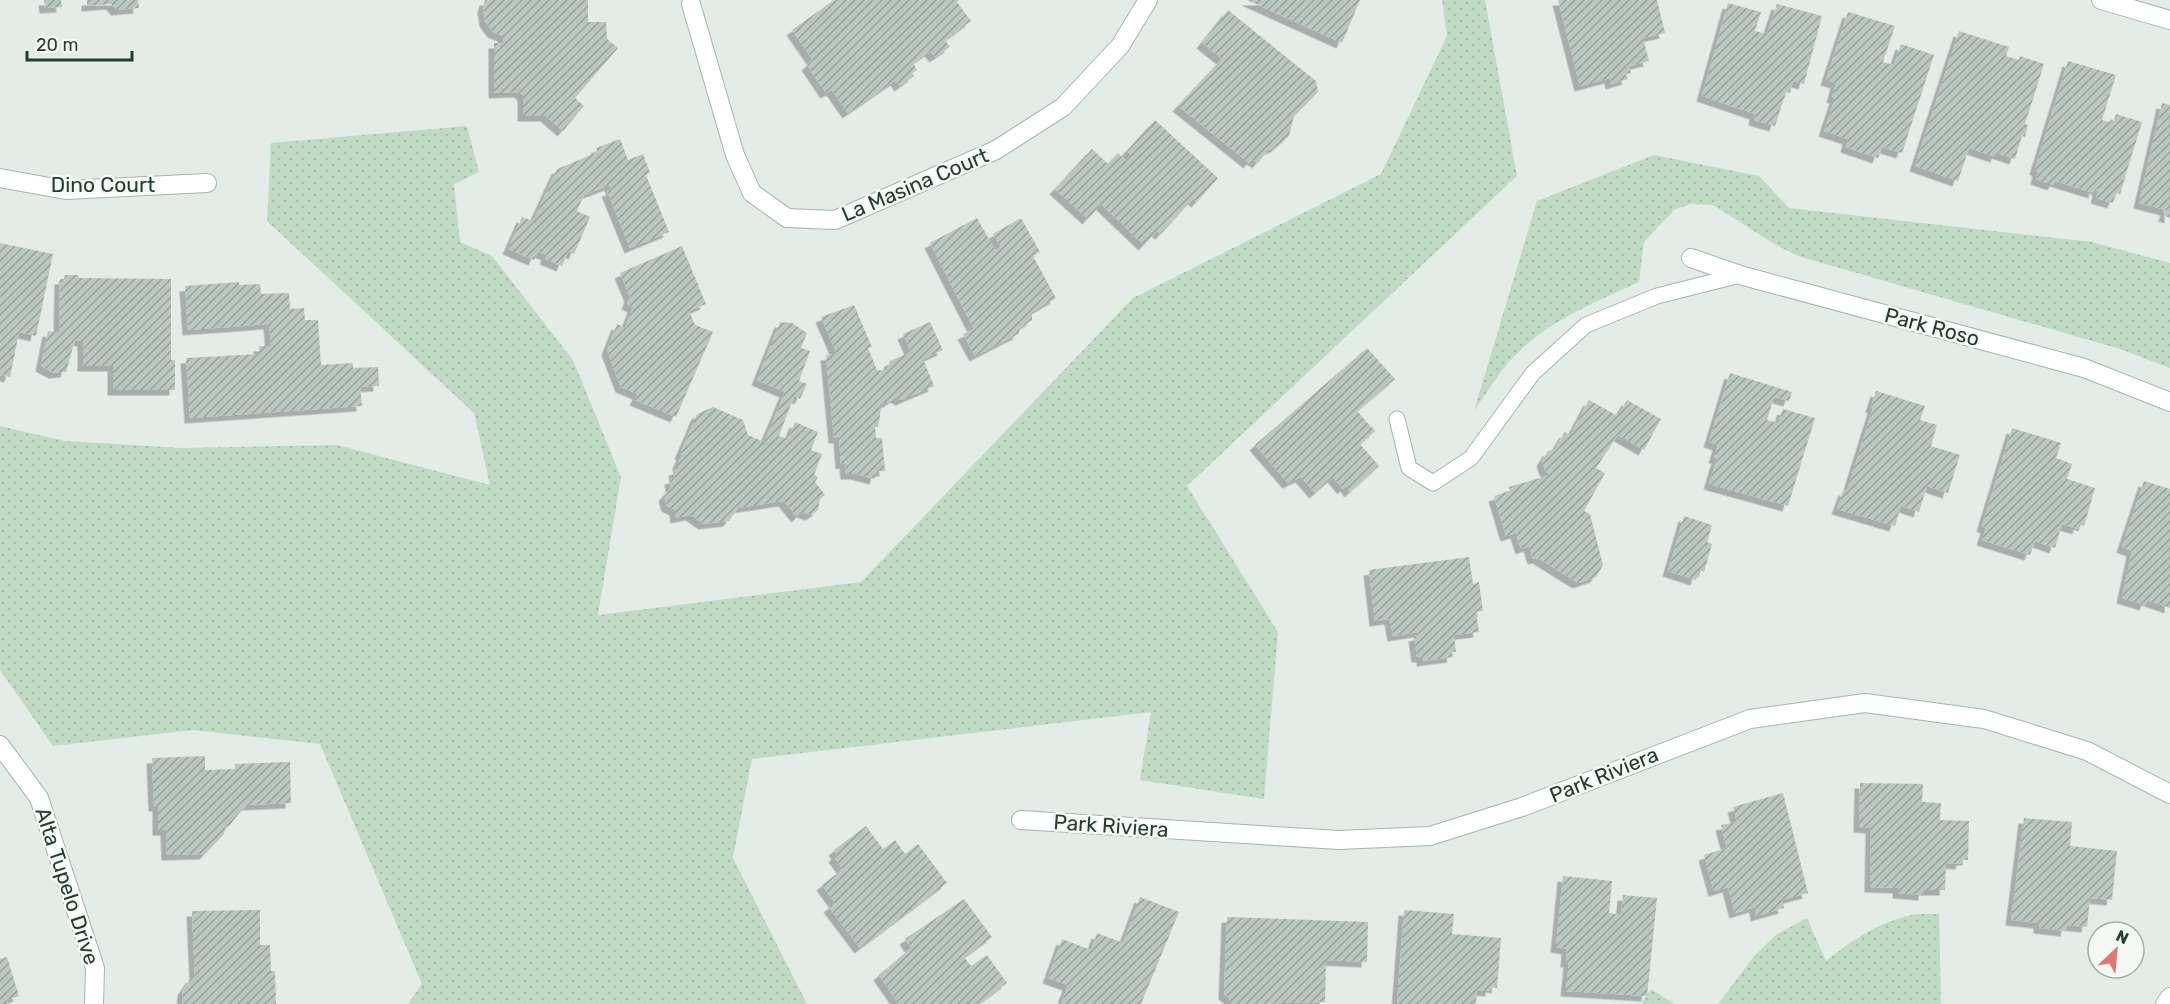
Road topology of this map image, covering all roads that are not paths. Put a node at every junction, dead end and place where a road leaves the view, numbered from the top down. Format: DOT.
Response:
graph roads {
  1 [pos="1148,0"];
  2 [pos="2101,0"];
  3 [pos="690,4"];
  4 [pos="2170,20"];
  5 [pos="0,178"];
  6 [pos="207,183"];
  7 [pos="1691,258"];
  8 [pos="1740,275"];
  9 [pos="2170,402"];
  10 [pos="1397,419"];
  11 [pos="0,746"];
  12 [pos="2170,794"];
  13 [pos="1021,820"];
  14 [pos="2170,997"];
  15 [pos="94,1004"];
  16 [pos="2165,1004"];
  1 -- 3 [label="street, La Masina Court"];
  2 -- 4 [label="street"];
  5 -- 6 [label="street, Dino Court"];
  7 -- 8 [label="street, Park Roso"];
  8 -- 9 [label="street, Park Roso"];
  8 -- 10 [label="lane"];
  11 -- 15 [label="street, Alta Tupelo Drive"];
  12 -- 13 [label="street, Park Riviera"];
  14 -- 16 [label="street"];
}
